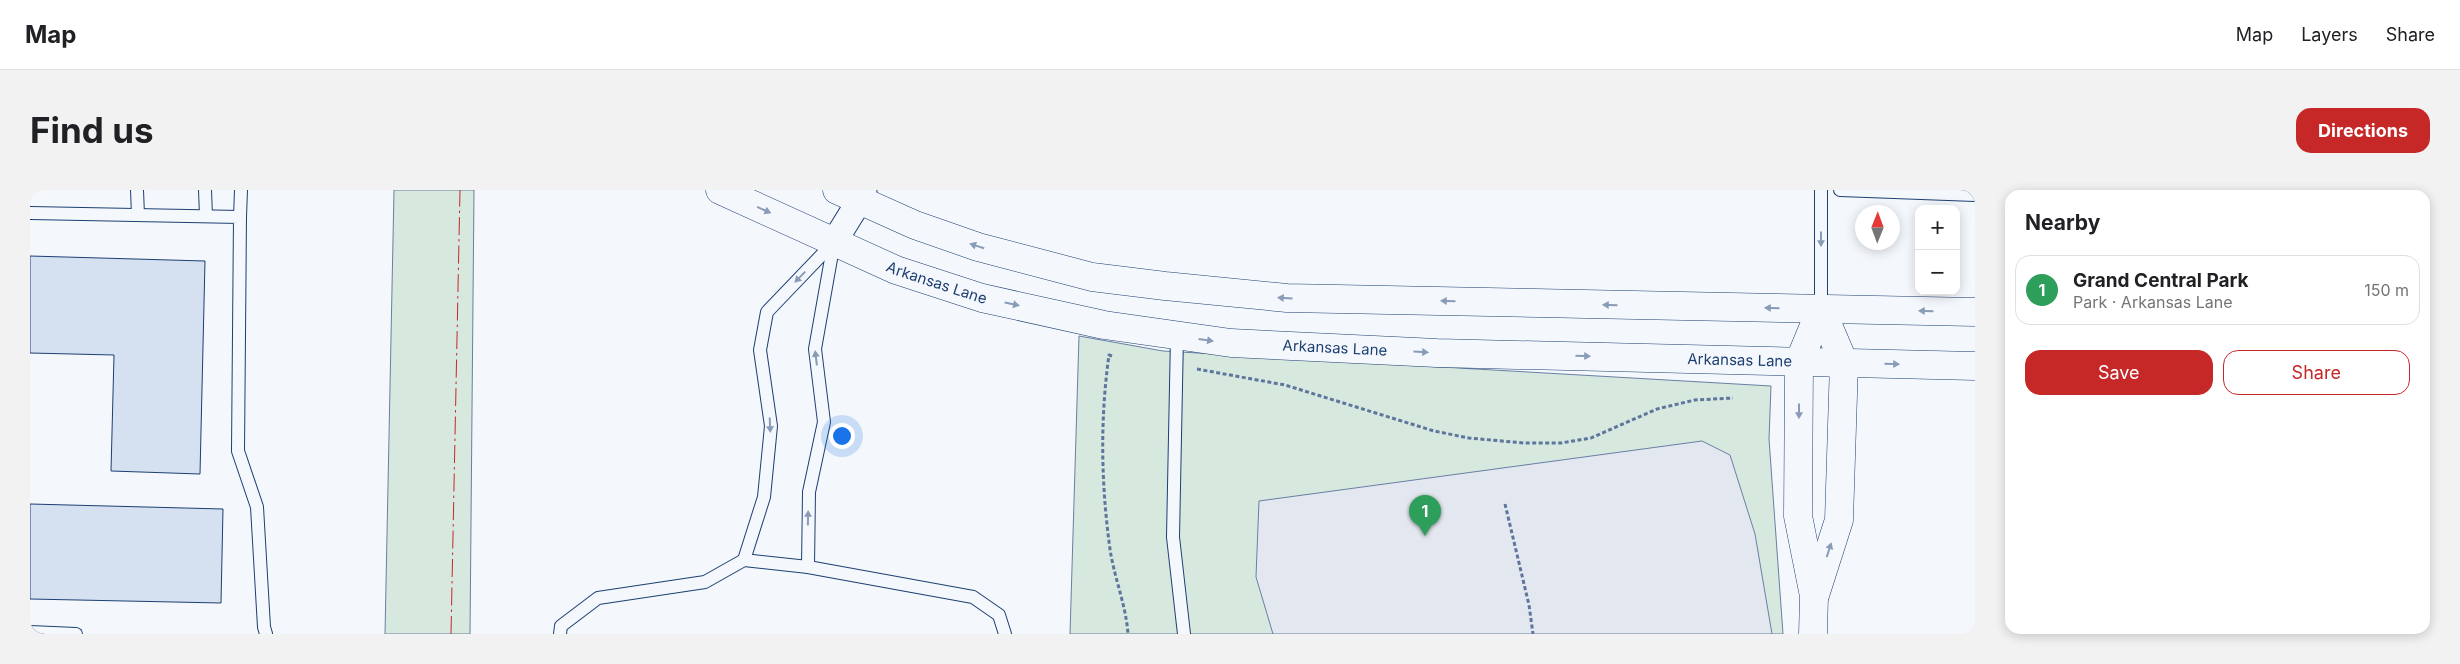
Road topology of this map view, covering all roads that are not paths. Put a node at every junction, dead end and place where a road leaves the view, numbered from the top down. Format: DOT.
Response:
graph roads {
  1 [pos="138,190"];
  2 [pos="205,190"];
  3 [pos="241,190"];
  4 [pos="720,190"];
  5 [pos="1821,190"];
  6 [pos="1840,190"];
  7 [pos="853,194"];
  8 [pos="1975,196"];
  9 [pos="30,213"];
  10 [pos="138,215"];
  11 [pos="206,216"];
  12 [pos="240,217"];
  13 [pos="834,242"];
  14 [pos="1821,309"];
  15 [pos="1975,312"];
  16 [pos="1177,336"];
  17 [pos="1799,362"];
  18 [pos="1844,363"];
  19 [pos="1975,366"];
  20 [pos="744,560"];
  21 [pos="808,567"];
  22 [pos="1814,596"];
  23 [pos="30,632"];
  24 [pos="76,634"];
  25 [pos="266,634"];
  26 [pos="560,634"];
  27 [pos="1005,634"];
  28 [pos="1184,634"];
  29 [pos="1814,634"];
  1 -- 10 [label="lane"];
  2 -- 11 [label="lane"];
  3 -- 12 [label="lane"];
  4 -- 13 [label="main road, Arkansas Lane, one-way"];
  5 -- 14 [label="lane, one-way"];
  6 -- 8 [label="lane"];
  7 -- 13 [label="street"];
  14 -- 7 [label="main road, one-way"];
  9 -- 10 [label="lane"];
  10 -- 11 [label="lane"];
  11 -- 12 [label="lane"];
  12 -- 25 [label="lane"];
  13 -- 16 [label="main road, Arkansas Lane, one-way"];
  13 -- 20 [label="lane, one-way"];
  21 -- 13 [label="lane, one-way"];
  15 -- 14 [label="main road, one-way"];
  14 -- 17 [label="main road"];
  14 -- 18 [label="main road"];
  16 -- 17 [label="main road, Arkansas Lane, one-way"];
  16 -- 28 [label="lane"];
  17 -- 18 [label="main road, Arkansas Lane"];
  17 -- 22 [label="main road, one-way"];
  18 -- 19 [label="main road, Arkansas Lane, one-way"];
  22 -- 18 [label="main road, one-way"];
  20 -- 21 [label="lane"];
  20 -- 26 [label="lane"];
  21 -- 27 [label="lane"];
  22 -- 29 [label="main road"];
  23 -- 24 [label="lane"];
}
